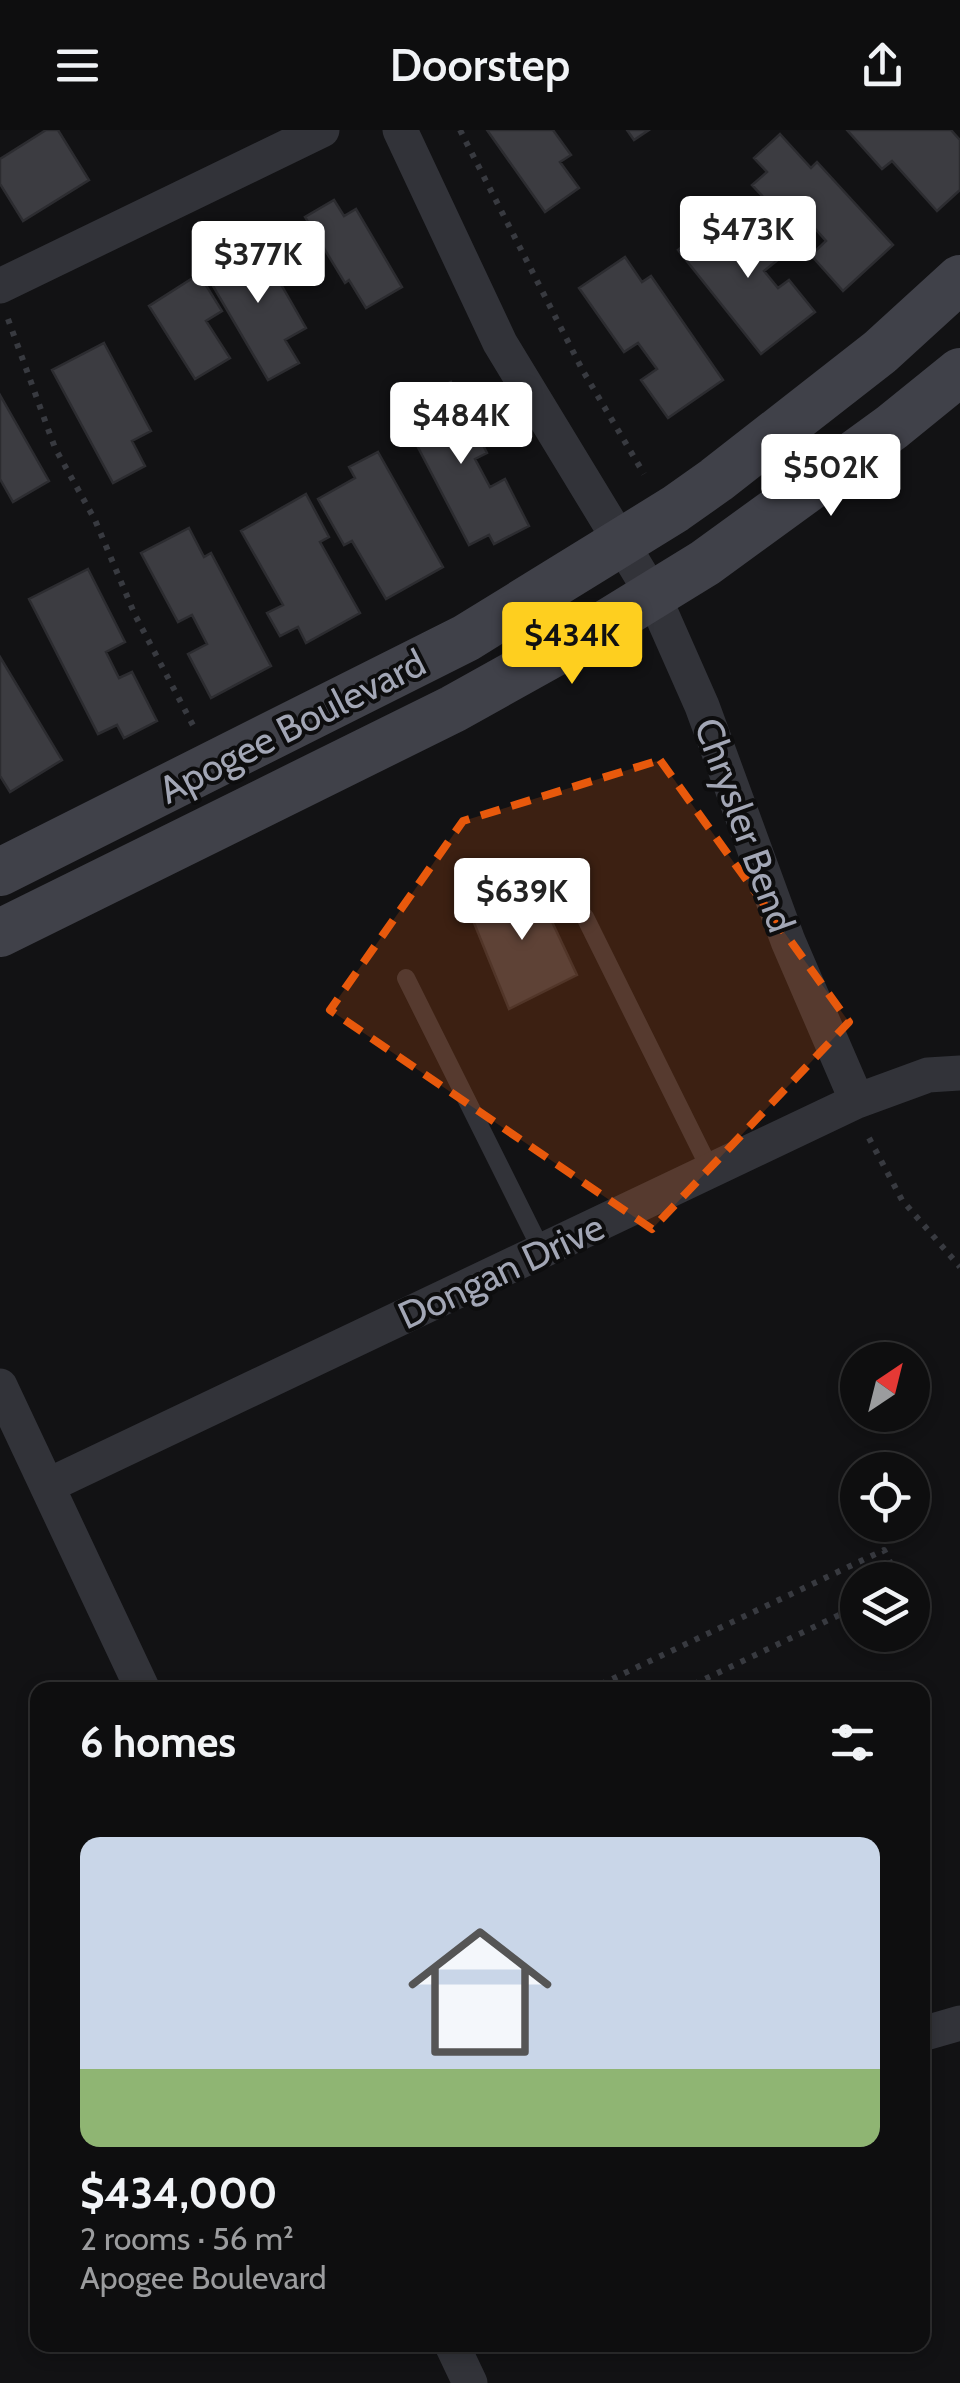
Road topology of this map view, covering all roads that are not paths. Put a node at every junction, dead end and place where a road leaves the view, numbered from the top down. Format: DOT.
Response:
graph roads {
  1 [pos="322,130"];
  2 [pos="400,130"];
  3 [pos="960,279"];
  4 [pos="4,302"];
  5 [pos="960,372"];
  6 [pos="622,540"];
  7 [pos="652,595"];
  8 [pos="0,872"];
  9 [pos="585,917"];
  10 [pos="0,933"];
  11 [pos="406,978"];
  12 [pos="960,1073"];
  13 [pos="857,1101"];
  14 [pos="711,1171"];
  15 [pos="542,1251"];
  16 [pos="0,1386"];
  17 [pos="48,1486"];
  18 [pos="139,1682"];
  19 [pos="960,2022"];
  20 [pos="930,2031"];
  21 [pos="455,2352"];
  22 [pos="470,2383"];
  1 -- 4 [label="street"];
  2 -- 6 [label="street, Chrysler Bend"];
  3 -- 6 [label="street, Apogee Boulevard"];
  5 -- 7 [label="street, Apogee Boulevard"];
  6 -- 7 [label="street, Chrysler Bend"];
  6 -- 8 [label="street, Apogee Boulevard"];
  7 -- 10 [label="street, Apogee Boulevard"];
  7 -- 13 [label="street, Chrysler Bend"];
  9 -- 14 [label="lane"];
  11 -- 15 [label="lane"];
  12 -- 13 [label="street, Dongan Drive"];
  13 -- 14 [label="street, Dongan Drive"];
  14 -- 15 [label="street, Dongan Drive"];
  15 -- 17 [label="street, Dongan Drive"];
  16 -- 17 [label="street"];
  17 -- 18 [label="street"];
  19 -- 20 [label="street"];
  21 -- 22 [label="street"];
}
